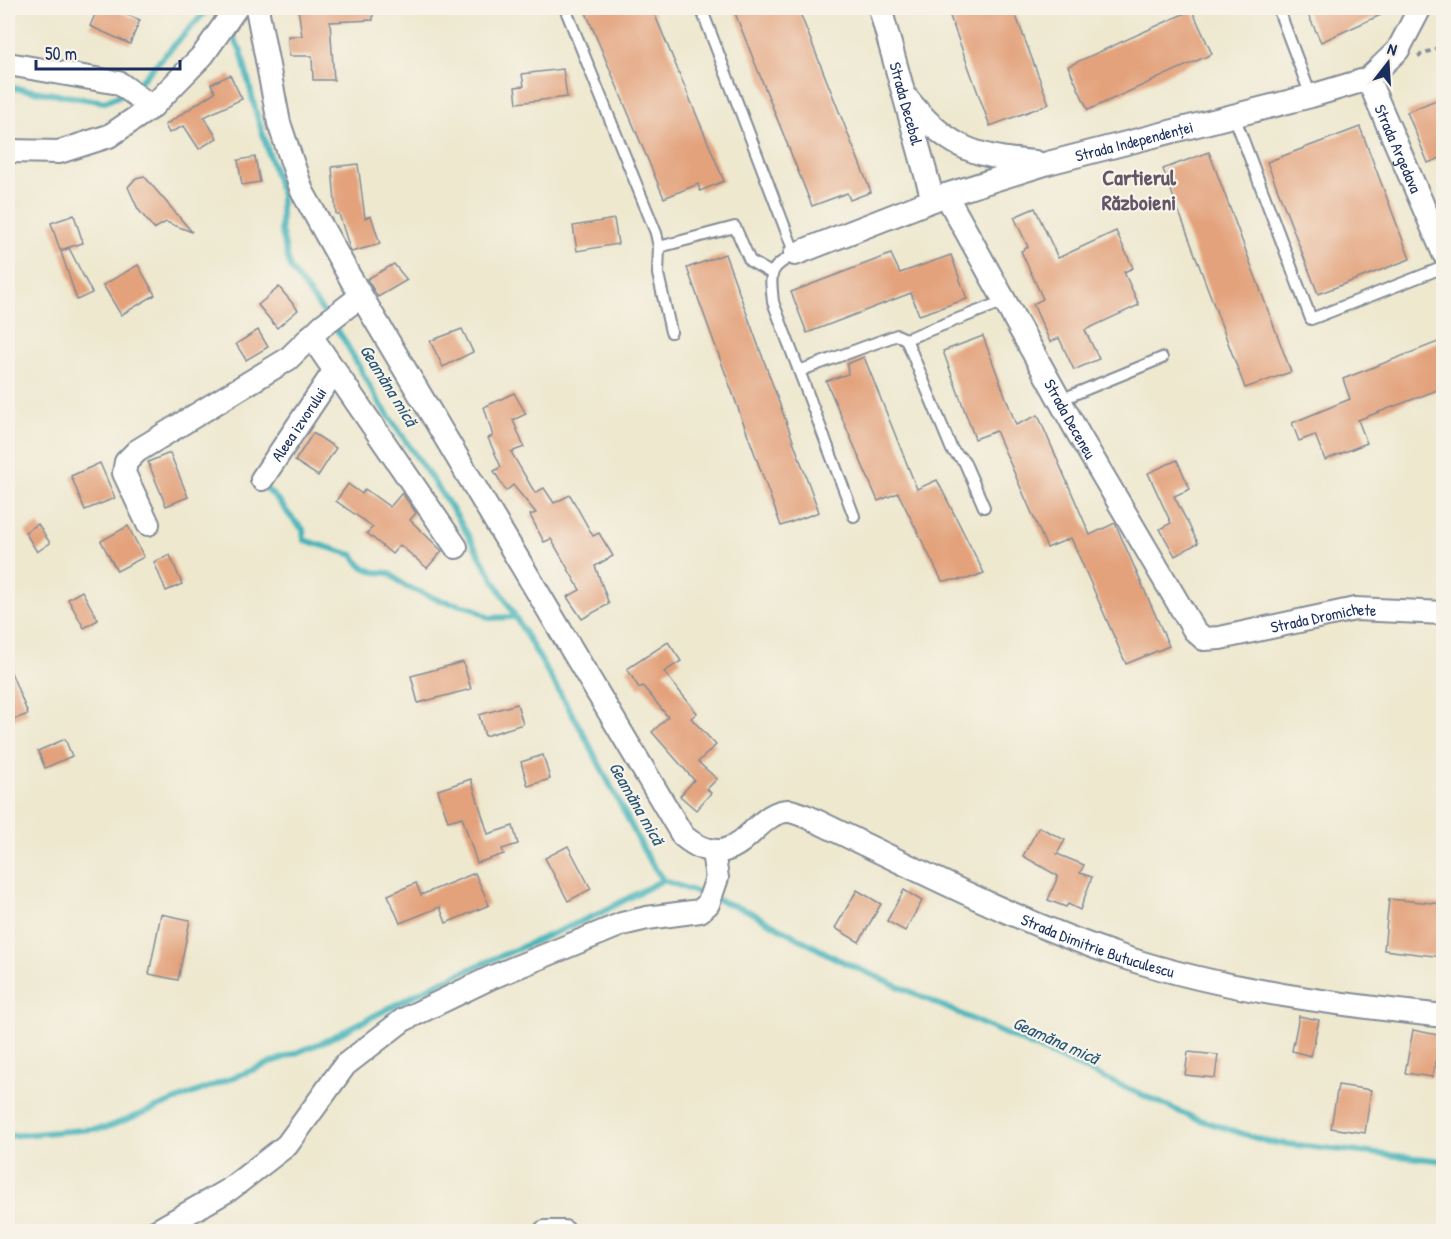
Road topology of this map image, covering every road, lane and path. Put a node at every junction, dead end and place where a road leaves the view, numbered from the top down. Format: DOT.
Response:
graph roads {
  1 [pos="236,8"];
  2 [pos="257,8"];
  3 [pos="565,8"];
  4 [pos="701,8"];
  5 [pos="880,8"];
  6 [pos="1278,8"];
  7 [pos="1420,8"];
  8 [pos="8,64"];
  9 [pos="1368,79"];
  10 [pos="902,92"];
  11 [pos="136,94"];
  12 [pos="1311,96"];
  13 [pos="1234,116"];
  14 [pos="8,151"];
  15 [pos="1048,162"];
  16 [pos="939,198"];
  17 [pos="659,247"];
  18 [pos="795,254"];
  19 [pos="1443,254"];
  20 [pos="1443,267"];
  21 [pos="771,273"];
  22 [pos="1005,301"];
  23 [pos="353,302"];
  24 [pos="317,330"];
  25 [pos="671,332"];
  26 [pos="906,339"];
  27 [pos="1162,358"];
  28 [pos="335,370"];
  29 [pos="799,371"];
  30 [pos="1060,400"];
  31 [pos="262,479"];
  32 [pos="984,507"];
  33 [pos="854,516"];
  34 [pos="148,524"];
  35 [pos="456,547"];
  36 [pos="1443,613"];
  37 [pos="1204,639"];
  38 [pos="713,852"];
  39 [pos="1443,1016"];
  40 [pos="155,1232"];
  41 [pos="545,1232"];
  42 [pos="564,1232"];
  1 -- 11 [label="street"];
  2 -- 23 [label="street"];
  3 -- 17 [label="lane"];
  4 -- 18 [label="lane"];
  5 -- 10 [label="street, Strada Decebal"];
  6 -- 12 [label="lane"];
  7 -- 9 [label="street, Strada Independenței"];
  8 -- 11 [label="street"];
  9 -- 12 [label="street, Strada Independenței"];
  9 -- 19 [label="street, Strada Argedava"];
  10 -- 15 [label="street"];
  10 -- 16 [label="street, Strada Decebal"];
  11 -- 14 [label="street"];
  12 -- 13 [label="street, Strada Independenței"];
  13 -- 15 [label="street, Strada Independenței"];
  13 -- 20 [label="lane"];
  15 -- 16 [label="street, Strada Independenței"];
  16 -- 18 [label="street, Strada Independenței"];
  16 -- 22 [label="street, Strada Deceneu"];
  17 -- 21 [label="lane"];
  17 -- 25 [label="lane"];
  18 -- 21 [label="lane"];
  21 -- 29 [label="lane"];
  22 -- 26 [label="lane"];
  22 -- 30 [label="street, Strada Deceneu"];
  23 -- 24 [label="street"];
  23 -- 38 [label="street"];
  24 -- 28 [label="street"];
  24 -- 34 [label="street"];
  26 -- 29 [label="lane"];
  26 -- 32 [label="lane"];
  27 -- 30 [label="lane"];
  28 -- 31 [label="street, Aleea izvorului"];
  28 -- 35 [label="street"];
  29 -- 33 [label="lane"];
  30 -- 37 [label="street, Strada Deceneu"];
  36 -- 37 [label="street, Strada Dromichete"];
  38 -- 39 [label="street, Strada Dimitrie Butuculescu"];
  38 -- 40 [label="street"];
  41 -- 42 [label="street"];
}
